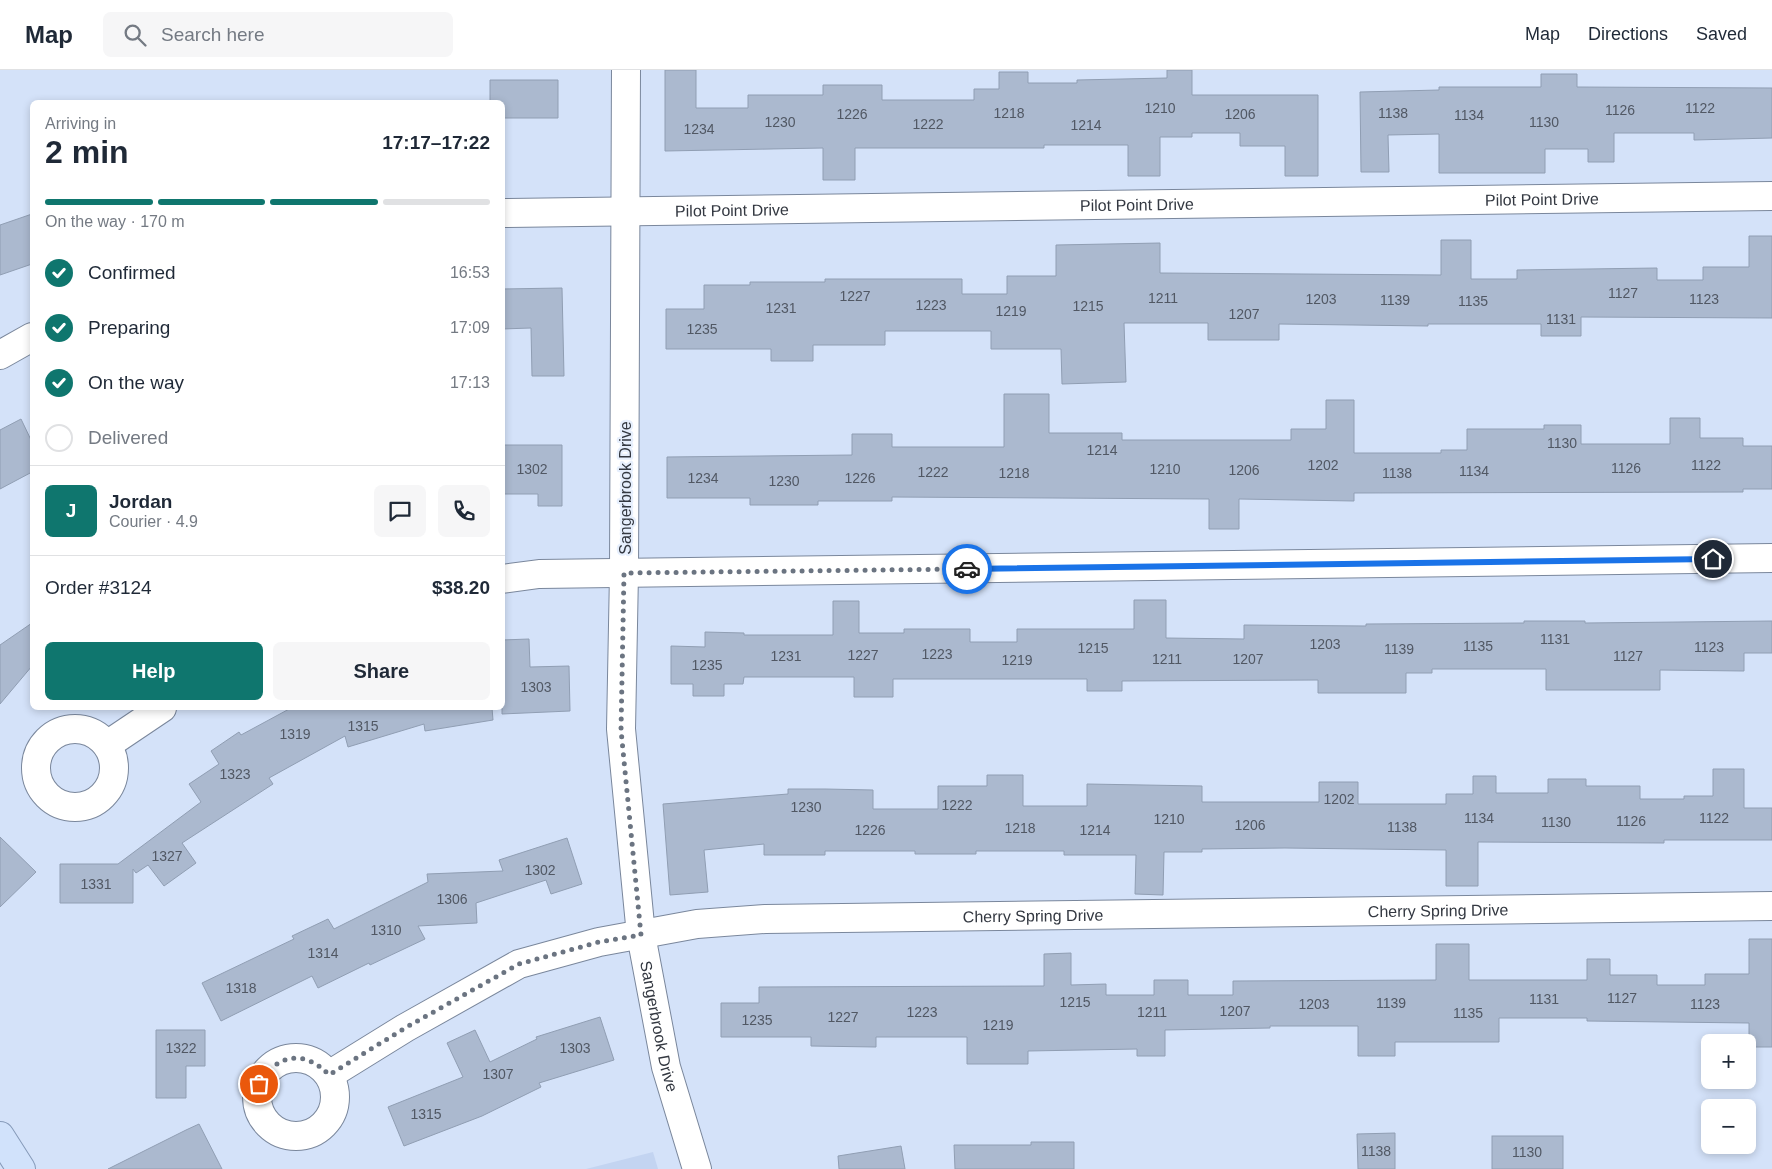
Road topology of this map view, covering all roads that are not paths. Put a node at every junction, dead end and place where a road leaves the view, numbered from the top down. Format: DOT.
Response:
graph roads {
  1 [pos="626,70"];
  2 [pos="1772,196"];
  3 [pos="626,211"];
  4 [pos="505,212"];
  5 [pos="30,338"];
  6 [pos="0,355"];
  7 [pos="1772,558"];
  8 [pos="624,573"];
  9 [pos="505,579"];
  10 [pos="159,710"];
  11 [pos="107,745"];
  12 [pos="1772,906"];
  13 [pos="641,935"];
  14 [pos="329,1075"];
  15 [pos="0,1136"];
  16 [pos="22,1169"];
  17 [pos="697,1169"];
  1 -- 3 [label="street, Sangerbrook Drive"];
  2 -- 3 [label="street, Pilot Point Drive"];
  3 -- 4 [label="street, Pilot Point Drive"];
  3 -- 8 [label="street, Sangerbrook Drive"];
  5 -- 6 [label="street"];
  7 -- 8 [label="street"];
  8 -- 9 [label="street"];
  8 -- 13 [label="street, Sangerbrook Drive"];
  10 -- 11 [label="street"];
  12 -- 13 [label="street, Cherry Spring Drive"];
  13 -- 14 [label="street, Cherry Spring Drive"];
  13 -- 17 [label="street, Sangerbrook Drive"];
  15 -- 16 [label="main road"];
}
